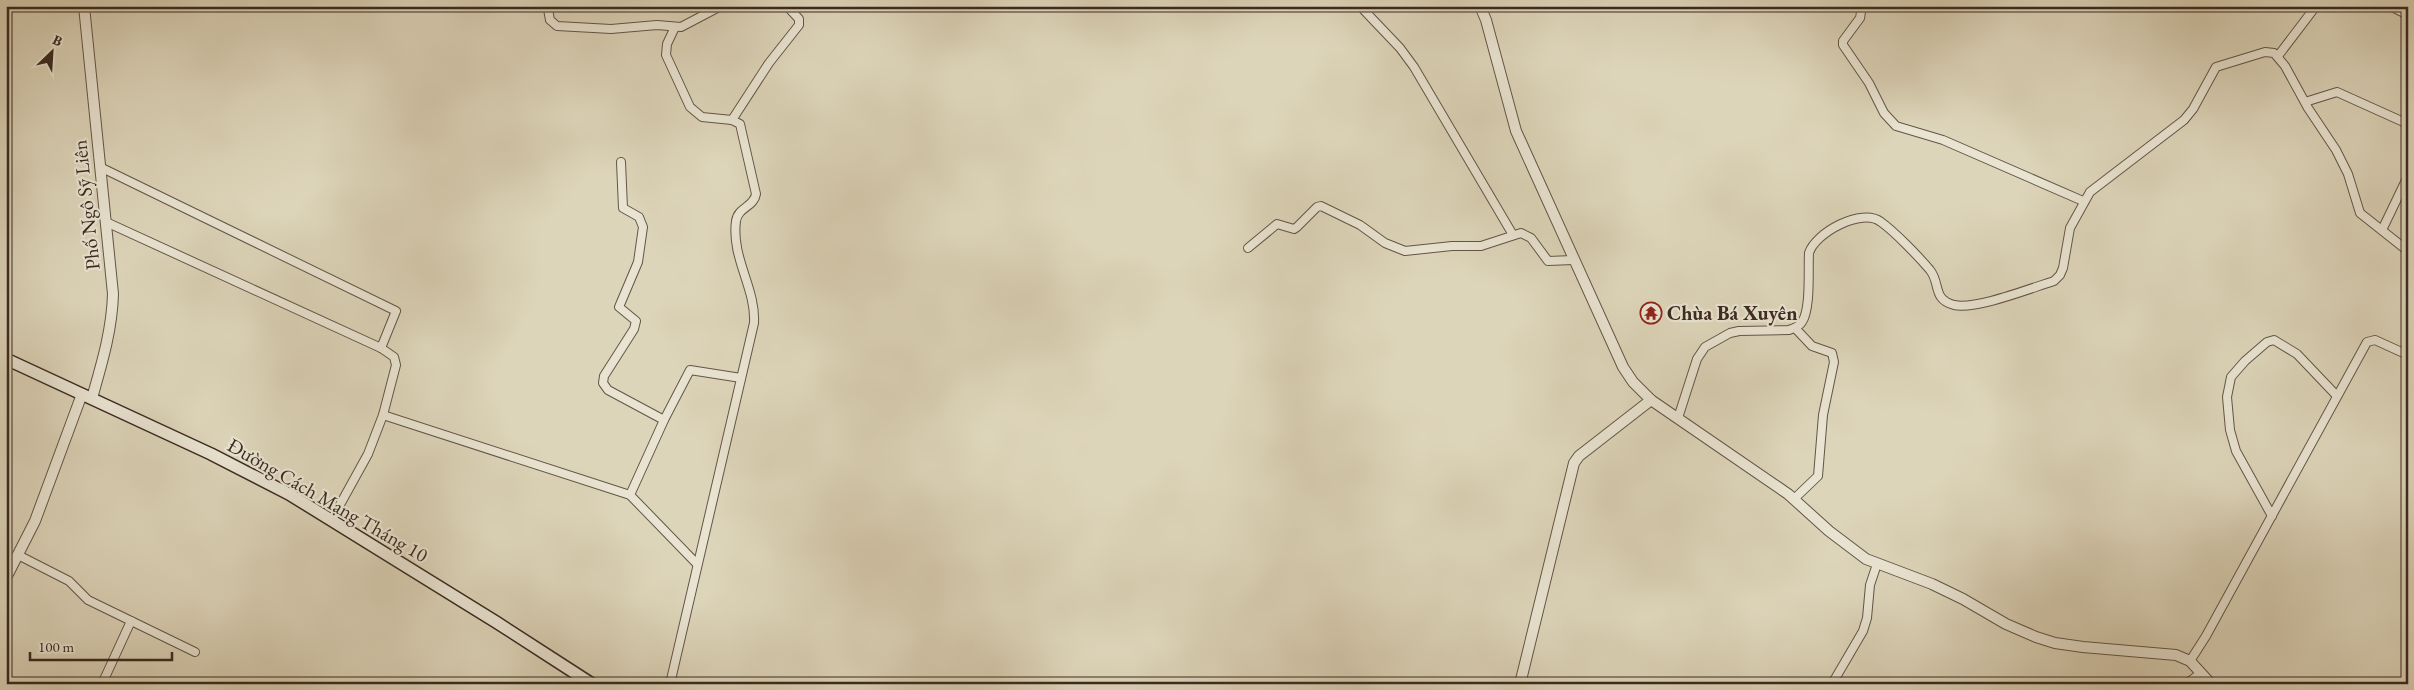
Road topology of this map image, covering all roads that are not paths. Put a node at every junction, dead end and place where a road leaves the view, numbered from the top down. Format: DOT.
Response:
graph roads {
  1 [pos="84,6"];
  2 [pos="721,6"];
  3 [pos="787,6"];
  4 [pos="1360,6"];
  5 [pos="1480,6"];
  6 [pos="1862,6"];
  7 [pos="2316,6"];
  8 [pos="2390,6"];
  9 [pos="548,8"];
  10 [pos="2408,15"];
  11 [pos="675,27"];
  12 [pos="2278,56"];
  13 [pos="2305,102"];
  14 [pos="732,120"];
  15 [pos="2408,124"];
  16 [pos="621,162"];
  17 [pos="100,167"];
  18 [pos="2408,176"];
  19 [pos="2083,201"];
  20 [pos="106,222"];
  21 [pos="2382,230"];
  22 [pos="1513,235"];
  23 [pos="1248,248"];
  24 [pos="2408,251"];
  25 [pos="1573,260"];
  26 [pos="1795,328"];
  27 [pos="380,348"];
  28 [pos="2408,355"];
  29 [pos="6,359"];
  30 [pos="741,378"];
  31 [pos="87,396"];
  32 [pos="2337,396"];
  33 [pos="1652,400"];
  34 [pos="383,415"];
  35 [pos="1678,418"];
  36 [pos="664,420"];
  37 [pos="630,495"];
  38 [pos="1794,499"];
  39 [pos="2272,516"];
  40 [pos="331,521"];
  41 [pos="18,555"];
  42 [pos="697,564"];
  43 [pos="1877,564"];
  44 [pos="6,578"];
  45 [pos="131,621"];
  46 [pos="195,652"];
  47 [pos="2190,661"];
  48 [pos="2202,673"];
  49 [pos="102,684"];
  50 [pos="592,684"];
  51 [pos="670,684"];
  52 [pos="1520,684"];
  53 [pos="1832,684"];
  54 [pos="2186,684"];
  55 [pos="2211,684"];
  1 -- 17 [label="street, Phố Ngô Sỹ Liên"];
  2 -- 11 [label="street"];
  3 -- 14 [label="street"];
  4 -- 22 [label="street"];
  5 -- 25 [label="street"];
  6 -- 19 [label="street"];
  7 -- 12 [label="street"];
  8 -- 10 [label="street"];
  9 -- 11 [label="street"];
  11 -- 14 [label="street"];
  12 -- 13 [label="street"];
  12 -- 19 [label="street"];
  13 -- 15 [label="street"];
  13 -- 21 [label="street"];
  14 -- 30 [label="street"];
  16 -- 36 [label="street"];
  17 -- 20 [label="street, Phố Ngô Sỹ Liên"];
  17 -- 27 [label="street"];
  18 -- 21 [label="street"];
  19 -- 26 [label="street"];
  20 -- 27 [label="street"];
  20 -- 31 [label="street, Phố Ngô Sỹ Liên"];
  21 -- 24 [label="street"];
  22 -- 23 [label="street"];
  22 -- 25 [label="street"];
  25 -- 33 [label="street"];
  26 -- 35 [label="street"];
  26 -- 38 [label="street"];
  27 -- 34 [label="street"];
  28 -- 32 [label="street"];
  29 -- 31 [label="main road, Đường Cách Mạng Tháng 10"];
  30 -- 36 [label="street"];
  30 -- 42 [label="street"];
  31 -- 40 [label="main road, Đường Cách Mạng Tháng 10"];
  31 -- 41 [label="street, Phố Ngô Sỹ Liên"];
  32 -- 39 [label="street"];
  32 -- 39 [label="street"];
  33 -- 35 [label="street"];
  33 -- 52 [label="street"];
  34 -- 37 [label="street"];
  34 -- 40 [label="street"];
  35 -- 38 [label="street"];
  36 -- 37 [label="street"];
  37 -- 42 [label="street"];
  38 -- 43 [label="street"];
  39 -- 47 [label="street"];
  40 -- 50 [label="main road, Đường Cách Mạng Tháng 10"];
  41 -- 44 [label="street, Phố Ngô Sỹ Liên"];
  41 -- 45 [label="street"];
  42 -- 51 [label="street"];
  43 -- 47 [label="street"];
  43 -- 53 [label="street"];
  45 -- 46 [label="street"];
  45 -- 49 [label="street"];
  47 -- 48 [label="street"];
  48 -- 54 [label="street"];
  48 -- 55 [label="street"];
}
